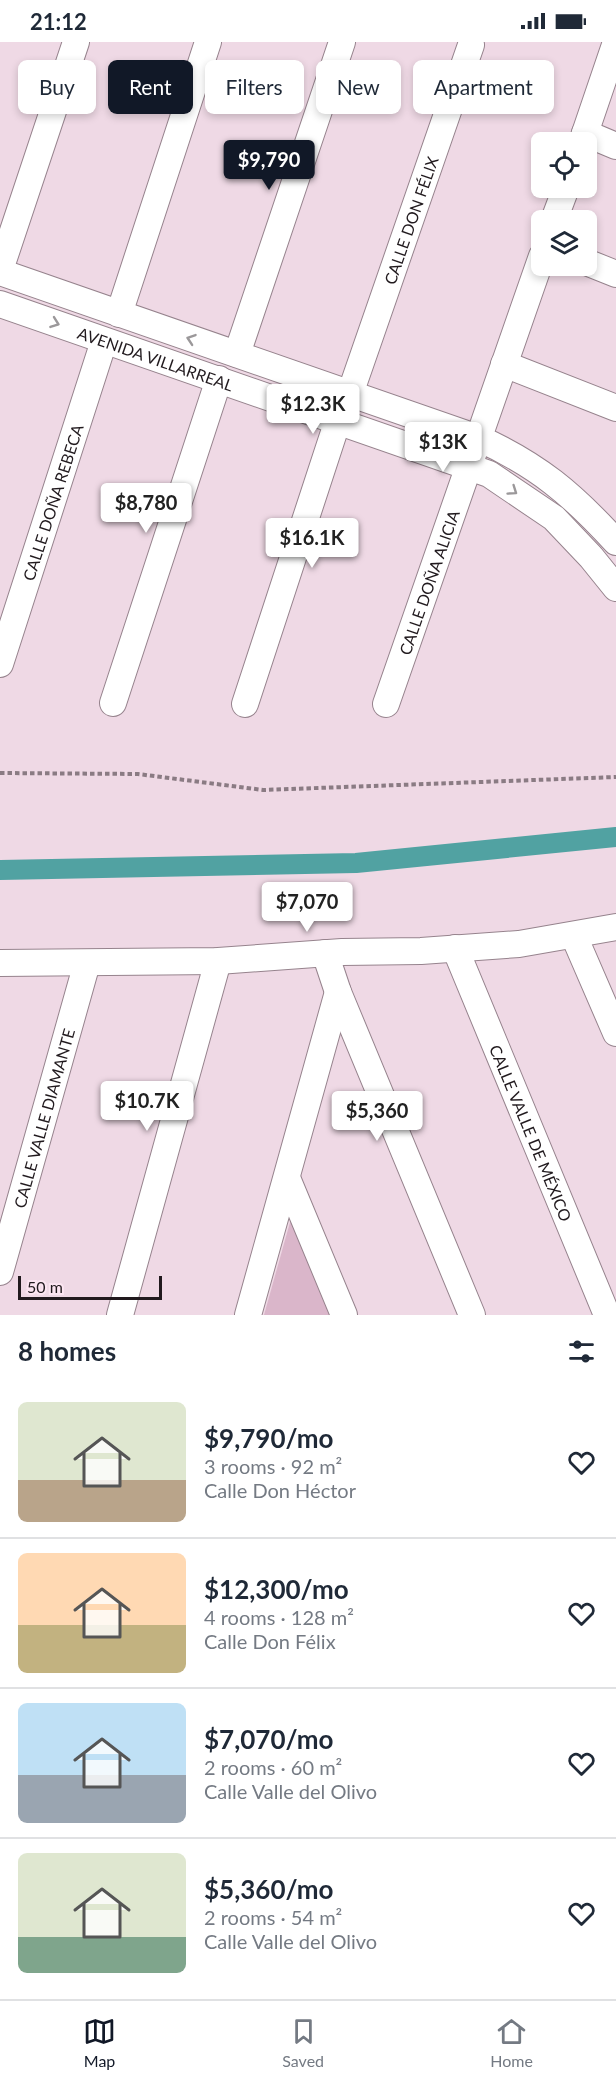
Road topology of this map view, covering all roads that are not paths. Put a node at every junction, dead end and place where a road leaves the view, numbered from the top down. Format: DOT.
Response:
graph roads {
  1 [pos="76,42"];
  2 [pos="208,42"];
  3 [pos="342,42"];
  4 [pos="616,42"];
  5 [pos="471,45"];
  6 [pos="585,132"];
  7 [pos="597,141"];
  8 [pos="616,146"];
  9 [pos="597,266"];
  10 [pos="0,271"];
  11 [pos="616,274"];
  12 [pos="535,276"];
  13 [pos="0,304"];
  14 [pos="119,314"];
  15 [pos="104,341"];
  16 [pos="237,354"];
  17 [pos="504,364"];
  18 [pos="219,379"];
  19 [pos="350,394"];
  20 [pos="616,408"];
  21 [pos="338,420"];
  22 [pos="478,438"];
  23 [pos="468,466"];
  24 [pos="616,542"];
  25 [pos="616,588"];
  26 [pos="0,664"];
  27 [pos="113,703"];
  28 [pos="245,704"];
  29 [pos="386,704"];
  30 [pos="616,927"];
  31 [pos="574,936"];
  32 [pos="455,948"];
  33 [pos="325,953"];
  34 [pos="218,961"];
  35 [pos="0,963"];
  36 [pos="87,963"];
  37 [pos="338,992"];
  38 [pos="616,1033"];
  39 [pos="287,1178"];
  40 [pos="0,1272"];
  41 [pos="120,1315"];
  42 [pos="248,1315"];
  43 [pos="344,1315"];
  44 [pos="472,1315"];
  45 [pos="607,1315"];
  1 -- 10 [label="street"];
  2 -- 14 [label="street"];
  3 -- 16 [label="street"];
  4 -- 6 [label="street"];
  5 -- 19 [label="street, CALLE DON FÉLIX"];
  7 -- 8 [label="street"];
  9 -- 11 [label="street"];
  10 -- 14 [label="street, AVENIDA VILLARREAL"];
  12 -- 17 [label="street, CALLE DOÑA ALICIA"];
  13 -- 15 [label="street, AVENIDA VILLARREAL, one-way"];
  16 -- 14 [label="street, AVENIDA VILLARREAL, one-way"];
  15 -- 18 [label="street, AVENIDA VILLARREAL"];
  15 -- 26 [label="street, CALLE DOÑA REBECA"];
  16 -- 19 [label="street, AVENIDA VILLARREAL"];
  17 -- 20 [label="street"];
  17 -- 22 [label="street, CALLE DOÑA ALICIA"];
  18 -- 21 [label="street, AVENIDA VILLARREAL"];
  18 -- 27 [label="street"];
  19 -- 22 [label="street, AVENIDA VILLARREAL"];
  21 -- 23 [label="street, AVENIDA VILLARREAL"];
  21 -- 28 [label="street"];
  22 -- 23 [label="street, CALLE DOÑA ALICIA"];
  22 -- 24 [label="street, AVENIDA VILLARREAL"];
  23 -- 25 [label="street, AVENIDA VILLARREAL, one-way"];
  23 -- 29 [label="street, CALLE DOÑA ALICIA"];
  30 -- 31 [label="street"];
  31 -- 32 [label="street"];
  31 -- 38 [label="street"];
  32 -- 33 [label="street"];
  32 -- 45 [label="street, CALLE VALLE DE MÉXICO"];
  33 -- 34 [label="street"];
  33 -- 37 [label="street"];
  34 -- 36 [label="street"];
  34 -- 41 [label="street"];
  35 -- 36 [label="street"];
  36 -- 40 [label="street, CALLE VALLE DIAMANTE"];
  37 -- 39 [label="street"];
  37 -- 44 [label="street"];
  39 -- 42 [label="street"];
  39 -- 43 [label="street"];
}
